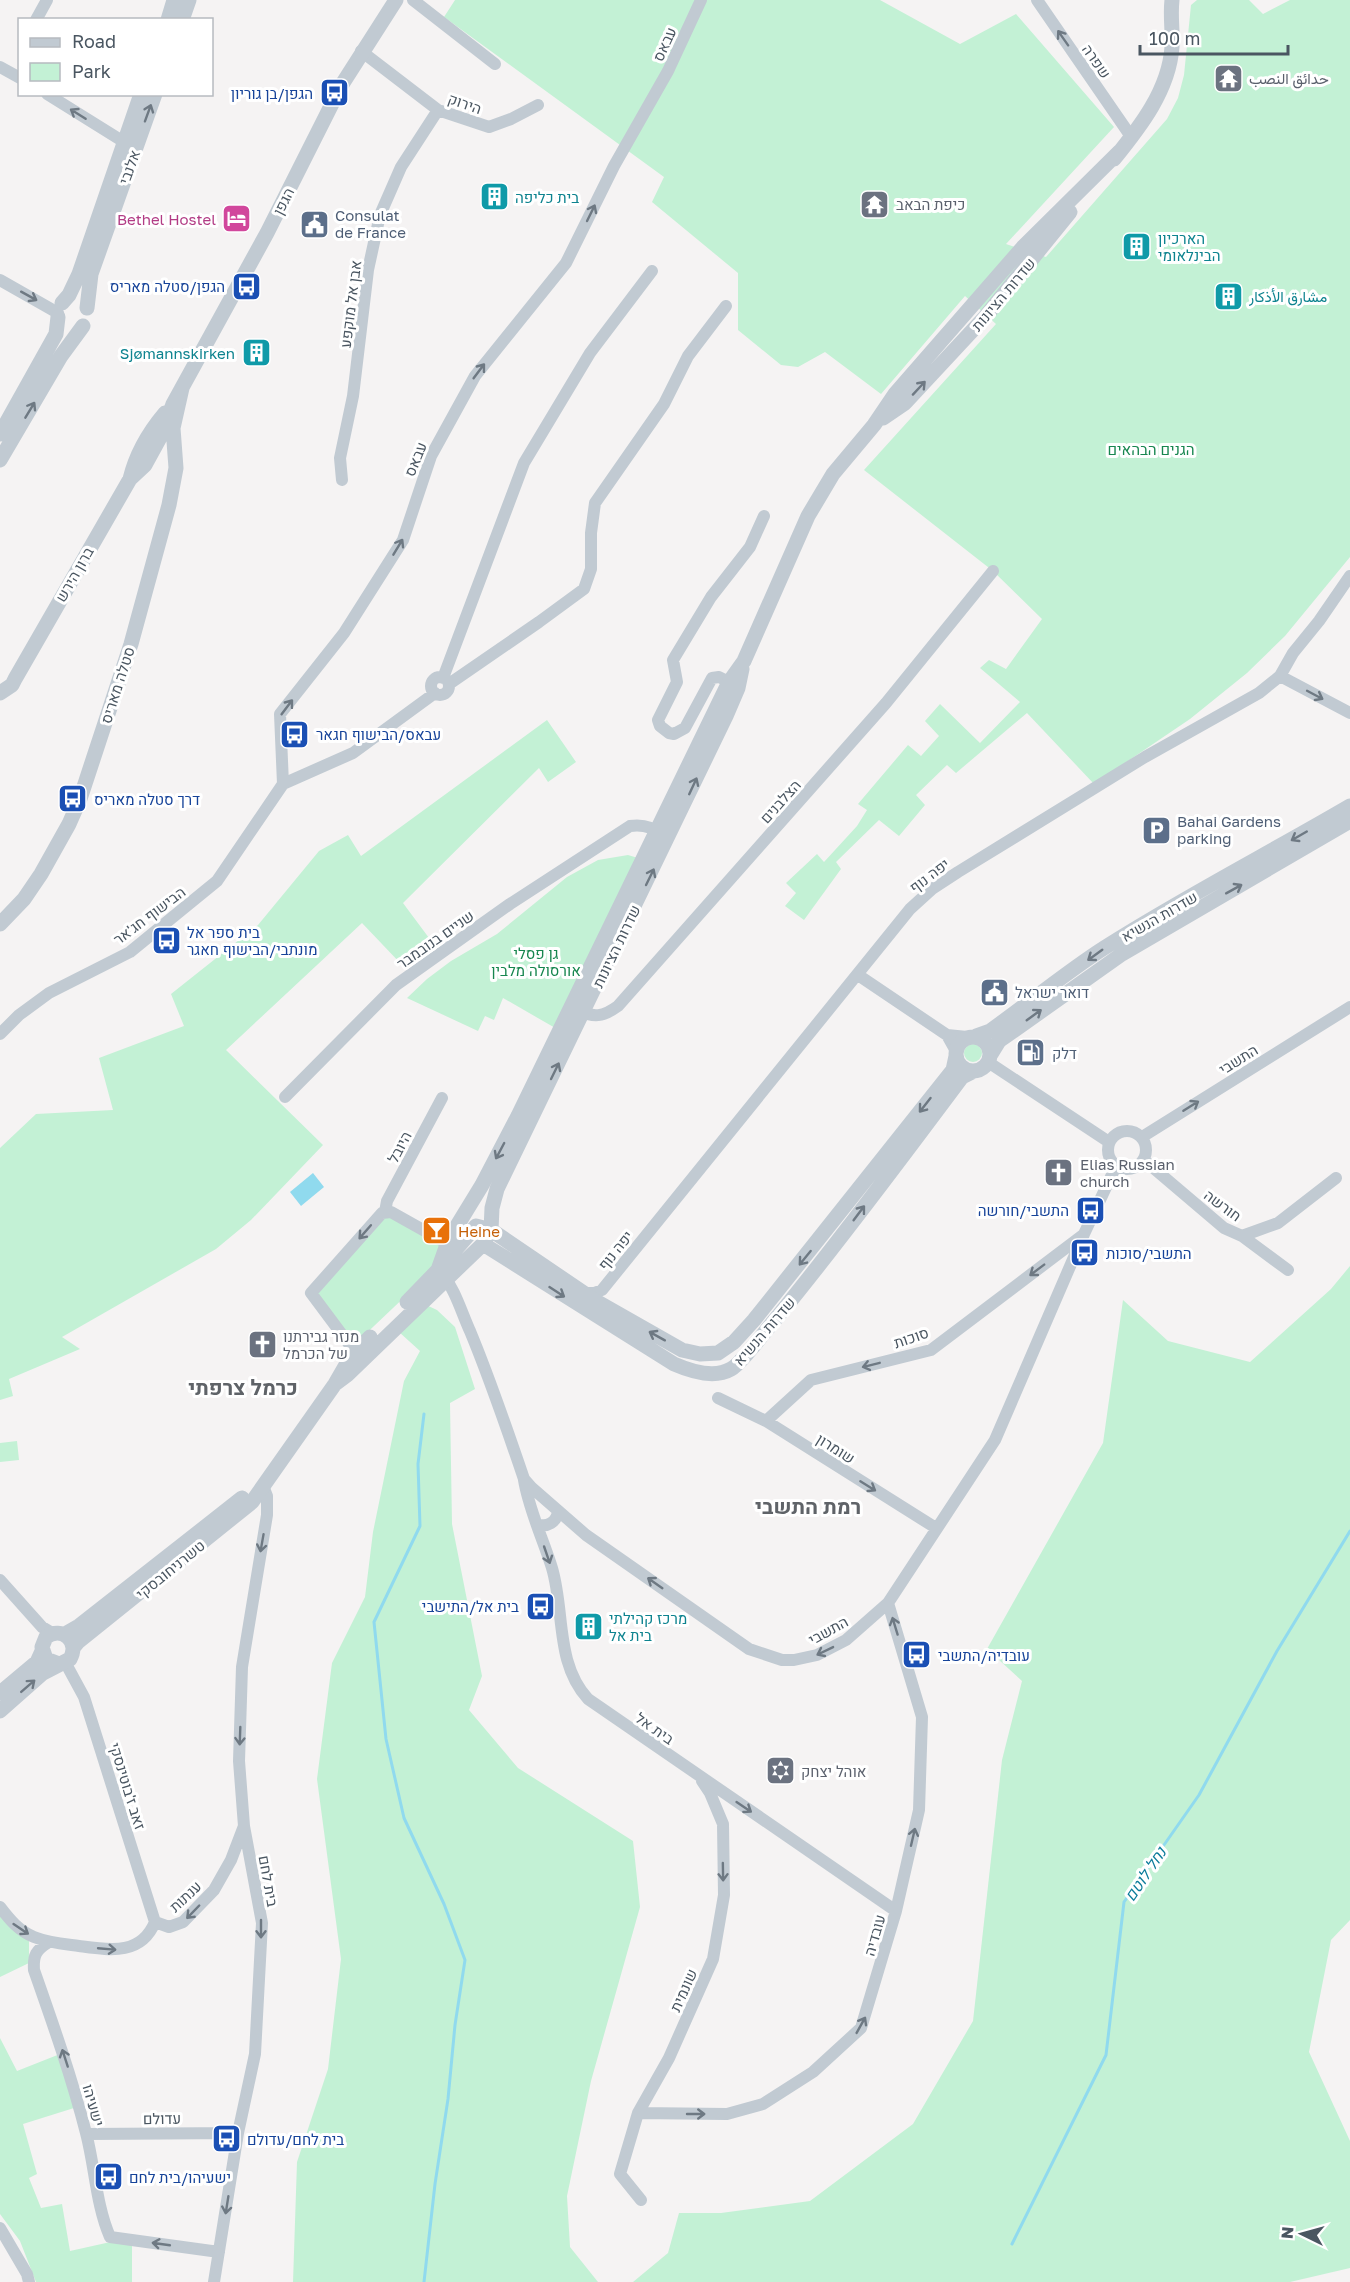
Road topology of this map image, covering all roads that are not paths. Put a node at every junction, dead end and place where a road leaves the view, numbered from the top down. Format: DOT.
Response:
graph roads {
  1 [pos="47,0"];
  2 [pos="174,0"];
  3 [pos="189,0"];
  4 [pos="396,0"];
  5 [pos="413,0"];
  6 [pos="701,0"];
  7 [pos="1037,0"];
  8 [pos="1172,0"];
  9 [pos="1182,0"];
  10 [pos="37,18"];
  11 [pos="169,18"];
  12 [pos="183,18"];
  13 [pos="1172,36"];
  14 [pos="362,51"];
  15 [pos="495,64"];
  16 [pos="0,67"];
  17 [pos="18,77"];
  18 [pos="50,96"];
  19 [pos="140,96"];
  20 [pos="154,96"];
  21 [pos="538,105"];
  22 [pos="438,110"];
  23 [pos="1132,138"];
  24 [pos="124,142"];
  25 [pos="130,165"];
  26 [pos="652,271"];
  27 [pos="0,280"];
  28 [pos="726,306"];
  29 [pos="87,308"];
  30 [pos="59,311"];
  31 [pos="82,326"];
  32 [pos="182,388"];
  33 [pos="0,434"];
  34 [pos="153,439"];
  35 [pos="0,460"];
  36 [pos="175,463"];
  37 [pos="145,465"];
  38 [pos="130,479"];
  39 [pos="342,480"];
  40 [pos="764,516"];
  41 [pos="993,571"];
  42 [pos="1350,576"];
  43 [pos="744,661"];
  44 [pos="19,670"];
  45 [pos="1280,676"];
  46 [pos="446,681"];
  47 [pos="0,682"];
  48 [pos="729,682"];
  49 [pos="0,693"];
  50 [pos="1350,713"];
  51 [pos="283,784"];
  52 [pos="1350,807"];
  53 [pos="1349,823"];
  54 [pos="659,835"];
  55 [pos="0,924"];
  56 [pos="858,975"];
  57 [pos="1350,1007"];
  58 [pos="578,1010"];
  59 [pos="0,1034"];
  60 [pos="947,1035"];
  61 [pos="971,1037"];
  62 [pos="956,1054"];
  63 [pos="990,1058"];
  64 [pos="974,1071"];
  65 [pos="285,1097"];
  66 [pos="442,1098"];
  67 [pos="1142,1137"];
  68 [pos="1109,1142"];
  69 [pos="1144,1160"];
  70 [pos="1116,1166"];
  71 [pos="1336,1178"];
  72 [pos="482,1185"];
  73 [pos="385,1212"];
  74 [pos="483,1233"];
  75 [pos="1084,1234"];
  76 [pos="1242,1236"];
  77 [pos="449,1239"];
  78 [pos="508,1260"];
  79 [pos="463,1265"];
  80 [pos="1288,1270"];
  81 [pos="443,1274"];
  82 [pos="602,1290"];
  83 [pos="583,1293"];
  84 [pos="426,1297"];
  85 [pos="458,1304"];
  86 [pos="604,1306"];
  87 [pos="360,1354"];
  88 [pos="718,1398"];
  89 [pos="766,1421"];
  90 [pos="524,1479"];
  91 [pos="263,1486"];
  92 [pos="554,1508"];
  93 [pos="535,1518"];
  94 [pos="936,1528"];
  95 [pos="0,1580"];
  96 [pos="888,1603"];
  97 [pos="49,1637"];
  98 [pos="66,1658"];
  99 [pos="0,1693"];
  100 [pos="0,1711"];
  101 [pos="699,1777"];
  102 [pos="244,1826"];
  103 [pos="0,1907"];
  104 [pos="897,1911"];
  105 [pos="155,1922"];
  106 [pos="49,1942"];
  107 [pos="638,2114"];
  108 [pos="238,2133"];
  109 [pos="87,2134"];
  110 [pos="642,2200"];
  111 [pos="0,2228"];
  112 [pos="219,2252"];
  113 [pos="29,2282"];
  114 [pos="214,2282"];
  1 -- 10 [label="street"];
  2 -- 11 [label="street"];
  3 -- 12 [label="street"];
  4 -- 14 [label="street, הגפן"];
  5 -- 15 [label="street"];
  51 -- 6 [label="street, עבאס, one-way"];
  23 -- 7 [label="street, שפרה, one-way"];
  8 -- 13 [label="street, שדרות הציונות"];
  9 -- 13 [label="street, שדרות הציונות"];
  13 -- 23 [label="street, שדרות הציונות"];
  14 -- 22 [label="street, הירוק"];
  14 -- 32 [label="street, הגפן"];
  16 -- 17 [label="street"];
  24 -- 18 [label="street, one-way"];
  19 -- 24 [label="street, אלנבי"];
  25 -- 20 [label="street, אלנבי, one-way"];
  21 -- 22 [label="street, הירוק"];
  22 -- 39 [label="street, אבן אל מוקפע"];
  23 -- 43 [label="street, שדרות הציונות"];
  24 -- 25 [label="street"];
  24 -- 30 [label="street, אלנבי"];
  25 -- 29 [label="street, אלנבי"];
  26 -- 46 [label="street"];
  27 -- 30 [label="street, one-way"];
  28 -- 46 [label="street"];
  29 -- 30 [label="street"];
  29 -- 31 [label="street, אלנבי"];
  30 -- 31 [label="street"];
  30 -- 33 [label="street, אלנבי"];
  35 -- 31 [label="street, אלנבי, one-way"];
  32 -- 34 [label="street, הגפן"];
  32 -- 36 [label="street, סטלה מאריס"];
  34 -- 36 [label="street"];
  34 -- 37 [label="street, ברון הירש"];
  34 -- 38 [label="street, ברון הירש"];
  36 -- 37 [label="street"];
  36 -- 55 [label="street, סטלה מאריס"];
  37 -- 38 [label="street, ברון הירש"];
  38 -- 44 [label="street, ברון הירש"];
  40 -- 48 [label="street"];
  41 -- 58 [label="street, הצלבנים"];
  42 -- 45 [label="street, יפה נוף"];
  43 -- 48 [label="street, שדרות הציונות"];
  54 -- 43 [label="street, שדרות הציונות, one-way"];
  44 -- 47 [label="street, ברון הירש"];
  44 -- 49 [label="street, ברון הירש"];
  45 -- 50 [label="street, one-way"];
  45 -- 56 [label="street, יפה נוף"];
  46 -- 51 [label="street"];
  48 -- 54 [label="street, שדרות הציונות"];
  51 -- 59 [label="street, הבישוף חג'אר"];
  52 -- 61 [label="street, שדרות הנשיא, one-way"];
  63 -- 53 [label="street, שדרות הנשיא, one-way"];
  54 -- 58 [label="street, שדרות הציונות"];
  54 -- 65 [label="street, שניים בנובמבר"];
  56 -- 60 [label="street"];
  56 -- 82 [label="street, יפה נוף"];
  67 -- 57 [label="street, התשבי, one-way"];
  58 -- 72 [label="street, שדרות הציונות, one-way"];
  74 -- 58 [label="street, שדרות הציונות, one-way"];
  60 -- 61 [label="street"];
  60 -- 62 [label="street"];
  61 -- 62 [label="street"];
  61 -- 63 [label="street"];
  62 -- 64 [label="street"];
  62 -- 86 [label="street, שדרות הנשיא, one-way"];
  63 -- 64 [label="street"];
  63 -- 68 [label="street"];
  78 -- 64 [label="street, שדרות הנשיא, one-way"];
  66 -- 73 [label="street, היובל"];
  67 -- 68 [label="street"];
  67 -- 69 [label="street"];
  68 -- 70 [label="street"];
  69 -- 70 [label="street"];
  69 -- 76 [label="street, חורשה"];
  70 -- 75 [label="street, התשבי"];
  71 -- 76 [label="street"];
  72 -- 74 [label="street"];
  72 -- 77 [label="street, טשרניחובסקי"];
  73 -- 77 [label="street"];
  73 -- 87 [label="street, one-way"];
  74 -- 78 [label="street, שדרות הנשיא"];
  74 -- 79 [label="street, טשרניחובסקי"];
  74 -- 81 [label="street"];
  74 -- 83 [label="street, שדרות הנשיא"];
  75 -- 89 [label="street, סוכות, one-way"];
  75 -- 94 [label="street, התשבי"];
  76 -- 80 [label="street, חורשה"];
  77 -- 81 [label="street, טשרניחובסקי"];
  78 -- 79 [label="street"];
  79 -- 81 [label="street, טשרניחובסקי"];
  81 -- 84 [label="street, טשרניחובסקי"];
  81 -- 85 [label="street, התשבי"];
  81 -- 87 [label="street, טשרניחובסקי"];
  82 -- 83 [label="street, יפה נוף"];
  82 -- 86 [label="street, יפה נוף"];
  83 -- 86 [label="street, שדרות הנשיא"];
  84 -- 85 [label="street"];
  84 -- 87 [label="street, טשרניחובסקי"];
  85 -- 90 [label="street, התשבי"];
  87 -- 91 [label="street, טשרניחובסקי"];
  88 -- 89 [label="street, שומרון"];
  89 -- 94 [label="street, שומרון, one-way"];
  90 -- 92 [label="street, התשבי"];
  90 -- 93 [label="street, בית אל"];
  91 -- 97 [label="street, טשרניחובסקי"];
  91 -- 98 [label="street, טשרניחובסקי"];
  91 -- 102 [label="street, בית לחם, one-way"];
  92 -- 93 [label="street"];
  92 -- 93 [label="street"];
  96 -- 92 [label="street, התשבי, one-way"];
  93 -- 101 [label="street, בית אל, one-way"];
  94 -- 96 [label="street, התשבי"];
  95 -- 97 [label="street"];
  104 -- 96 [label="street, עובדיה, one-way"];
  97 -- 98 [label="street"];
  97 -- 98 [label="street"];
  97 -- 99 [label="street, טשרניחובסקי"];
  100 -- 98 [label="street, טשרניחובסקי, one-way"];
  98 -- 105 [label="street, זאב ז'בוטינסקי"];
  101 -- 104 [label="street, בית אל, one-way"];
  101 -- 107 [label="street, שונמית, one-way"];
  102 -- 105 [label="street, ענתות, one-way"];
  102 -- 108 [label="street, בית לחם, one-way"];
  103 -- 106 [label="street, one-way"];
  107 -- 104 [label="street, עובדיה, one-way"];
  106 -- 105 [label="street, ענתות, one-way"];
  109 -- 106 [label="street, ישעיהו, one-way"];
  107 -- 110 [label="street, שונמית"];
  108 -- 109 [label="street, עדולם"];
  108 -- 112 [label="street, בית לחם, one-way"];
  112 -- 109 [label="street, ישעיהו, one-way"];
  111 -- 113 [label="street"];
  112 -- 114 [label="street, בית לחם"];
}
